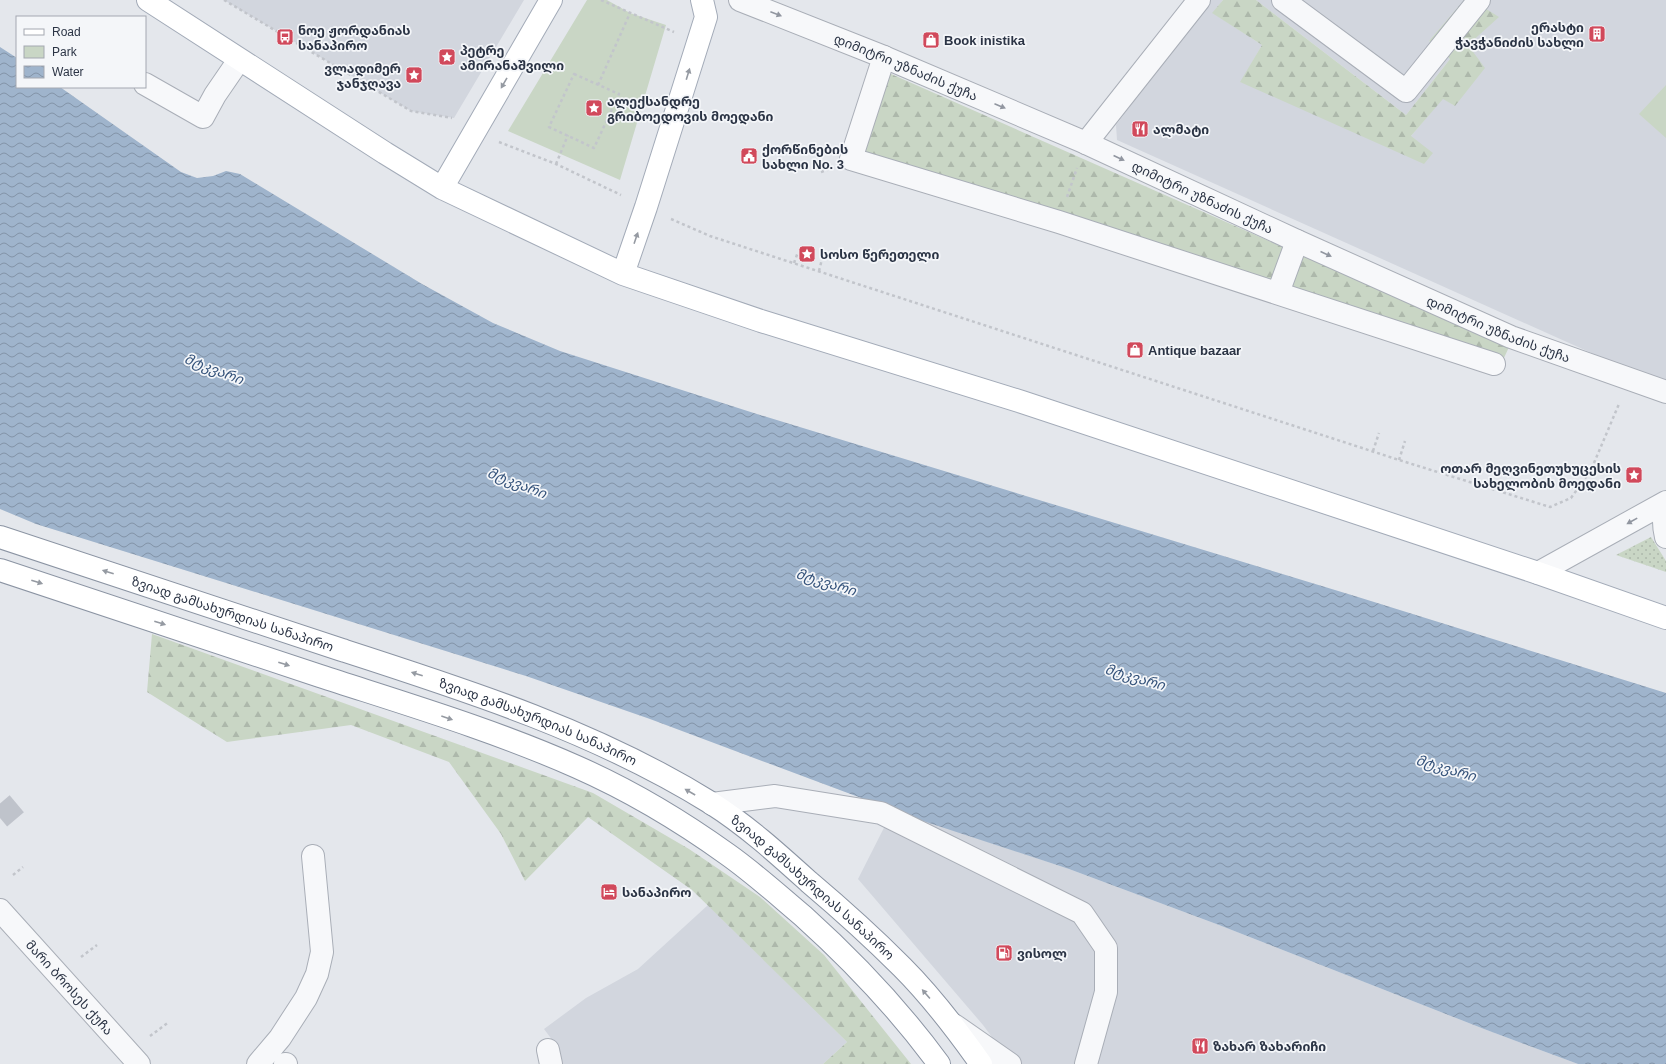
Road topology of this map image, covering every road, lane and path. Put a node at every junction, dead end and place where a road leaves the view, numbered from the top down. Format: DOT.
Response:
graph roads {
  1 [pos="148,0"];
  2 [pos="224,0"];
  3 [pos="551,0"];
  4 [pos="601,0"];
  5 [pos="702,0"];
  6 [pos="740,0"];
  7 [pos="1199,0"];
  8 [pos="1282,0"];
  9 [pos="1478,0"];
  10 [pos="630,13"];
  11 [pos="676,33"];
  12 [pos="884,56"];
  13 [pos="239,60"];
  14 [pos="146,85"];
  15 [pos="598,85"];
  16 [pos="477,129"];
  17 [pos="568,135"];
  18 [pos="1086,143"];
  19 [pos="556,164"];
  20 [pos="442,188"];
  21 [pos="646,207"];
  22 [pos="1059,222"];
  23 [pos="1296,240"];
  24 [pos="798,252"];
  25 [pos="822,259"];
  26 [pos="794,263"];
  27 [pos="819,271"];
  28 [pos="623,274"];
  29 [pos="1278,293"];
  30 [pos="1494,364"];
  31 [pos="1631,380"];
  32 [pos="1666,392"];
  33 [pos="1379,433"];
  34 [pos="1405,441"];
  35 [pos="1373,451"];
  36 [pos="1399,460"];
  37 [pos="1666,503"];
  38 [pos="0,537"];
  39 [pos="1666,537"];
  40 [pos="0,570"];
  41 [pos="1538,573"];
  42 [pos="1666,618"];
  43 [pos="712,804"];
  44 [pos="313,856"];
  45 [pos="24,868"];
  46 [pos="13,875"];
  47 [pos="0,910"];
  48 [pos="97,945"];
  49 [pos="81,958"];
  50 [pos="169,1022"];
  51 [pos="952,1024"];
  52 [pos="147,1038"];
  53 [pos="139,1064"];
  54 [pos="258,1064"];
  55 [pos="939,1064"];
  56 [pos="981,1064"];
  57 [pos="1010,1064"];
  58 [pos="1086,1064"];
  1 -- 13 [label="main road"];
  2 -- 16 [label="path"];
  3 -- 16 [label="main road, one-way"];
  4 -- 10 [label="path"];
  21 -- 5 [label="main road, one-way"];
  6 -- 12 [label="street, დიმიტრი უზნაძის ქუჩა, one-way"];
  7 -- 18 [label="street"];
  8 -- 9 [label="street"];
  10 -- 11 [label="path"];
  10 -- 15 [label="path"];
  12 -- 18 [label="street, დიმიტრი უზნაძის ქუჩა, one-way"];
  12 -- 22 [label="street"];
  13 -- 14 [label="street"];
  13 -- 20 [label="main road"];
  15 -- 17 [label="path"];
  15 -- 17 [label="path"];
  16 -- 19 [label="path"];
  16 -- 20 [label="main road"];
  17 -- 19 [label="path"];
  18 -- 22 [label="path"];
  18 -- 23 [label="street, დიმიტრი უზნაძის ქუჩა, one-way"];
  19 -- 21 [label="path"];
  20 -- 28 [label="main road"];
  21 -- 26 [label="path"];
  28 -- 21 [label="main road, one-way"];
  22 -- 29 [label="street"];
  23 -- 29 [label="street"];
  23 -- 31 [label="street, დიმიტრი უზნაძის ქუჩა, one-way"];
  24 -- 26 [label="path"];
  25 -- 27 [label="path"];
  26 -- 27 [label="path"];
  27 -- 35 [label="path"];
  28 -- 41 [label="main road"];
  29 -- 30 [label="street"];
  31 -- 32 [label="street, დიმიტრი უზნაძის ქუჩა"];
  31 -- 36 [label="path"];
  33 -- 35 [label="path"];
  34 -- 36 [label="path"];
  35 -- 36 [label="path"];
  37 -- 39 [label="street"];
  37 -- 41 [label="street, one-way"];
  43 -- 38 [label="main road, ზვიად გამსახურდიას სანაპირო, one-way"];
  40 -- 55 [label="main road, ზვიად გამსახურდიას სანაპირო, one-way"];
  41 -- 42 [label="main road"];
  51 -- 43 [label="main road, ზვიად გამსახურდიას სანაპირო, one-way"];
  43 -- 58 [label="street"];
  44 -- 54 [label="street"];
  45 -- 46 [label="path"];
  47 -- 53 [label="street, მარი ბროსეს ქუჩა"];
  48 -- 49 [label="path"];
  50 -- 52 [label="path"];
  51 -- 56 [label="main road, ზვიად გამსახურდიას სანაპირო"];
  51 -- 57 [label="street"];
}
